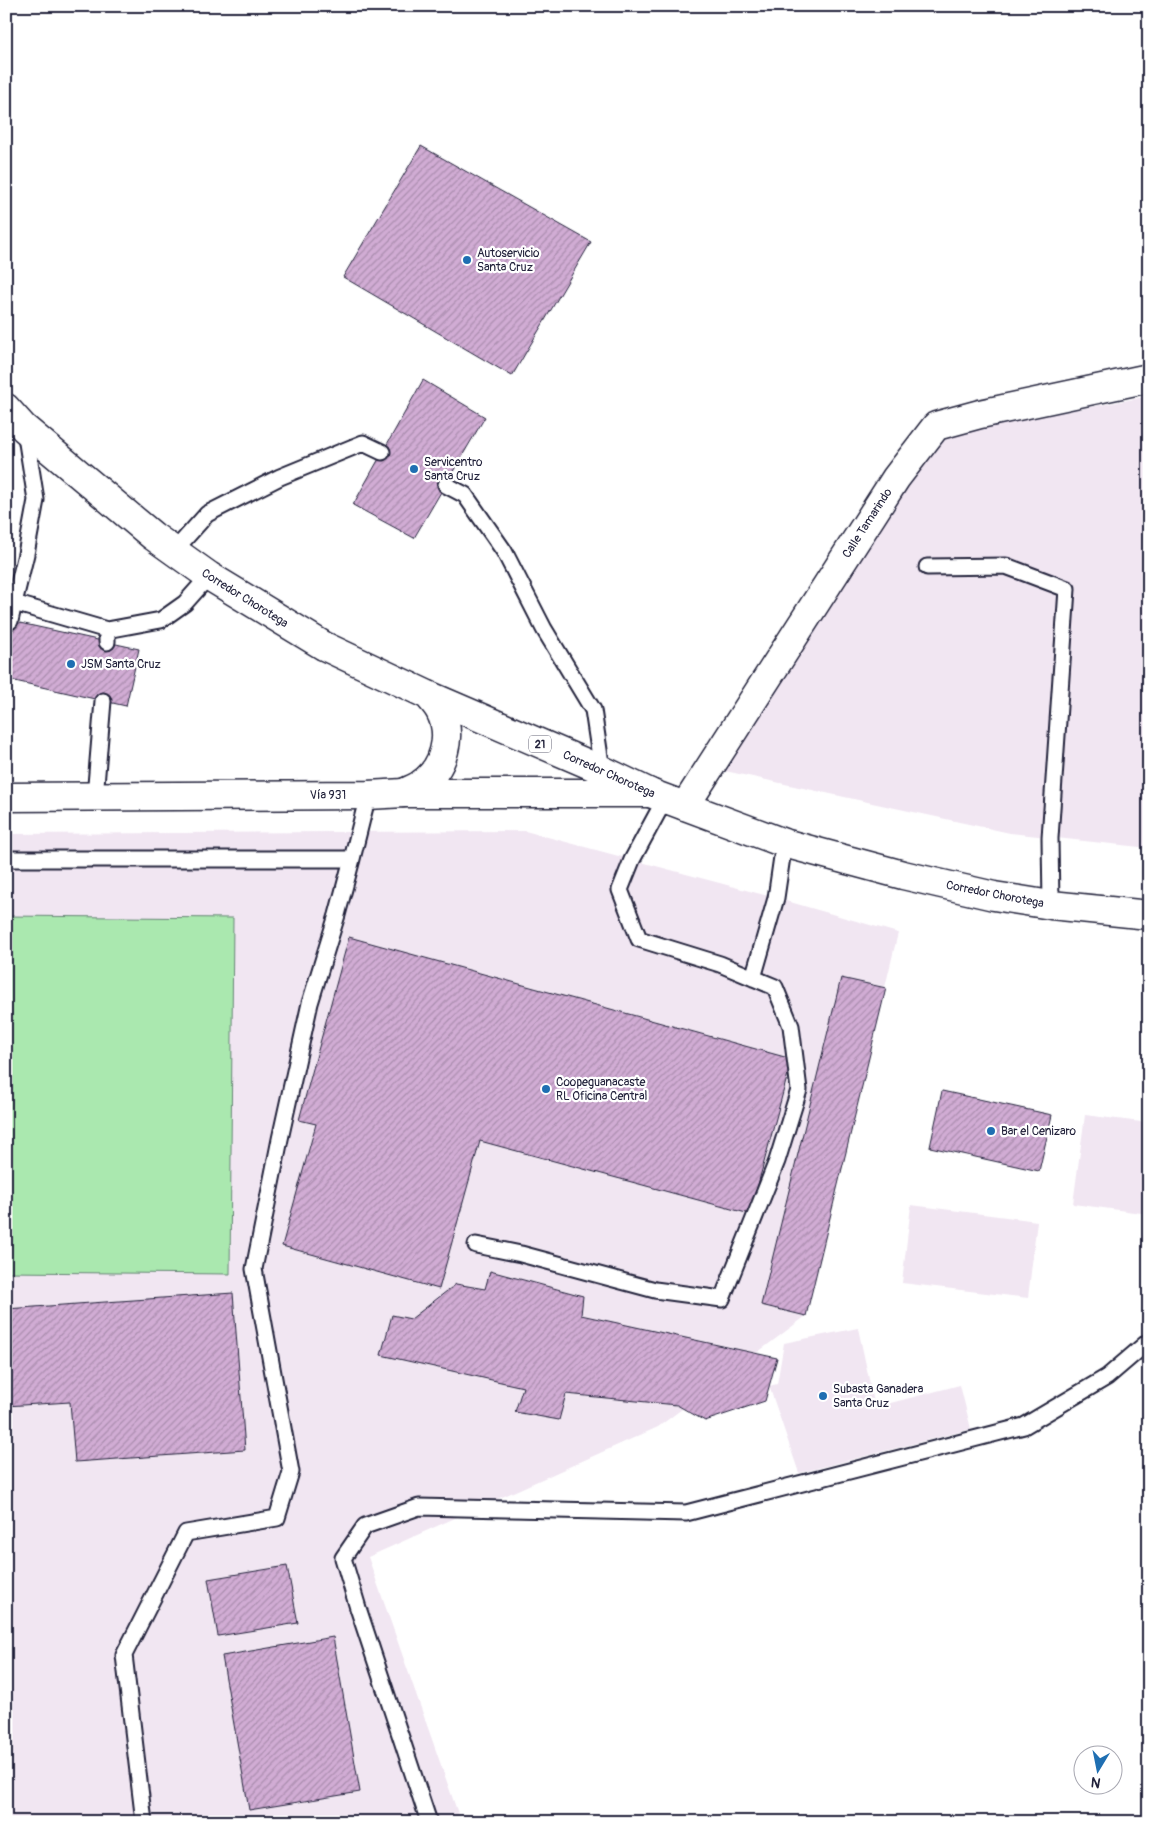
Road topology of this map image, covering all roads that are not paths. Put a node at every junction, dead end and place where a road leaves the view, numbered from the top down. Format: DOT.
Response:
graph roads {
  1 [pos="1149,378"];
  2 [pos="6,408"];
  3 [pos="24,428"];
  4 [pos="382,452"];
  5 [pos="446,485"];
  6 [pos="174,551"];
  7 [pos="927,567"];
  8 [pos="209,576"];
  9 [pos="14,603"];
  10 [pos="10,621"];
  11 [pos="428,695"];
  12 [pos="103,701"];
  13 [pos="602,770"];
  14 [pos="404,793"];
  15 [pos="368,795"];
  16 [pos="6,797"];
  17 [pos="95,797"];
  18 [pos="666,799"];
  19 [pos="784,843"];
  20 [pos="352,859"];
  21 [pos="6,860"];
  22 [pos="1051,905"];
  23 [pos="1149,915"];
  24 [pos="753,978"];
  25 [pos="476,1245"];
  26 [pos="1149,1341"];
  27 [pos="144,1822"];
  28 [pos="429,1822"];
  1 -- 18 [label="main road, Calle Tamarindo"];
  2 -- 3 [label="main road, Corredor Chorotega / 21"];
  3 -- 6 [label="main road, Corredor Chorotega / 21"];
  3 -- 9 [label="lane"];
  4 -- 6 [label="lane"];
  5 -- 13 [label="lane"];
  6 -- 8 [label="main road, Corredor Chorotega / 21"];
  7 -- 22 [label="lane"];
  8 -- 9 [label="lane"];
  8 -- 11 [label="main road, Corredor Chorotega / 21"];
  9 -- 10 [label="lane"];
  11 -- 13 [label="main road, Corredor Chorotega / 21"];
  11 -- 14 [label="main road"];
  12 -- 17 [label="lane"];
  13 -- 18 [label="main road, Corredor Chorotega / 21"];
  14 -- 15 [label="main road, Vía 931"];
  14 -- 18 [label="main road, Vía 931"];
  15 -- 17 [label="main road, Vía 931"];
  15 -- 20 [label="lane"];
  16 -- 17 [label="main road, Vía 931"];
  18 -- 19 [label="main road, Corredor Chorotega / 21"];
  18 -- 24 [label="lane"];
  19 -- 22 [label="main road, Corredor Chorotega / 21"];
  19 -- 24 [label="lane"];
  20 -- 21 [label="lane"];
  20 -- 27 [label="lane"];
  22 -- 23 [label="main road, Corredor Chorotega / 21"];
  24 -- 25 [label="lane"];
  26 -- 28 [label="lane"];
}
